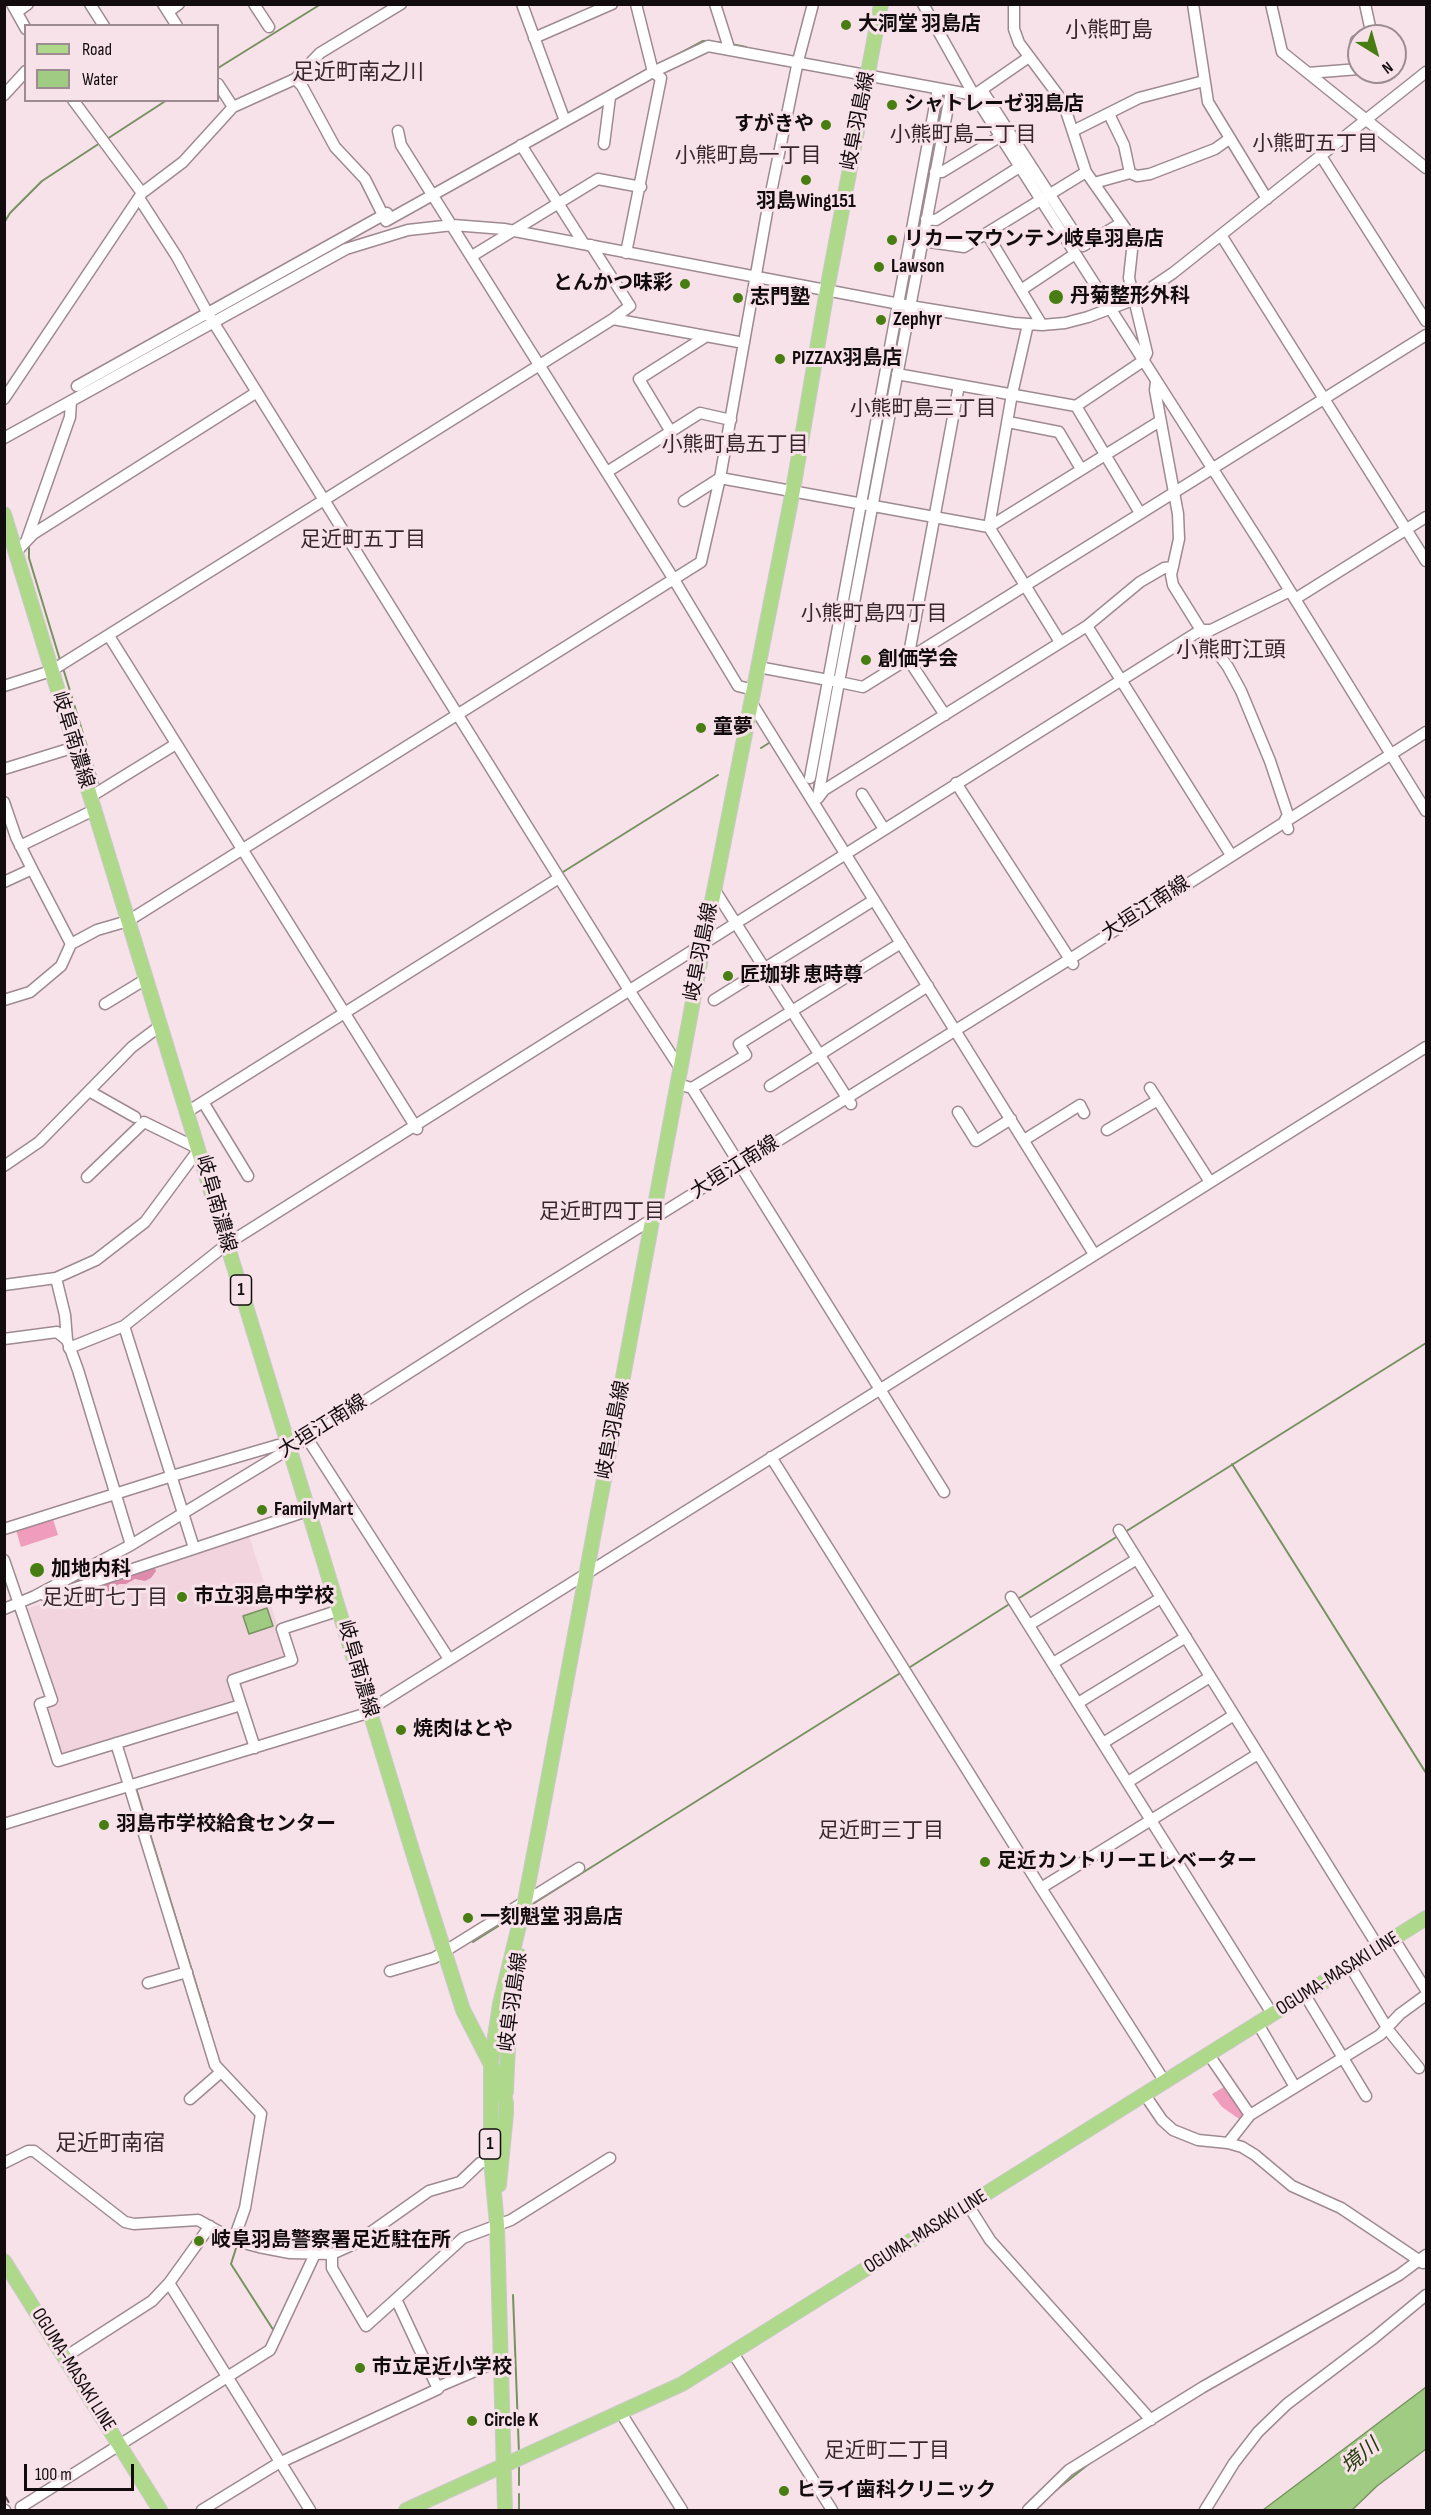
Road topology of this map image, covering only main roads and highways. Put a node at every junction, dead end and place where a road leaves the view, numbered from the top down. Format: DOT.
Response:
graph roads {
  1 [pos="881,4"];
  2 [pos="4,514"];
  3 [pos="525,1901"];
  4 [pos="1426,1918"];
  5 [pos="491,2062"];
  6 [pos="506,2103"];
  7 [pos="497,2225"];
  8 [pos="4,2261"];
  9 [pos="503,2466"];
  10 [pos="160,2511"];
  11 [pos="406,2511"];
  12 [pos="505,2511"];
  1 -- 3 [label="main road, 岐阜羽島線"];
  2 -- 5 [label="main road, 岐阜南濃線 / 1"];
  3 -- 5 [label="main road, 岐阜羽島線"];
  3 -- 6 [label="main road, 岐阜羽島線"];
  4 -- 9 [label="main road, OGUMA-MASAKI LINE"];
  5 -- 6 [label="main road, 岐阜南濃線 / 1"];
  5 -- 7 [label="main road, 岐阜南濃線 / 1"];
  6 -- 7 [label="main road, 岐阜南濃線 / 1"];
  7 -- 9 [label="main road, 岐阜南濃線 / 1"];
  8 -- 10 [label="main road, OGUMA-MASAKI LINE"];
  9 -- 11 [label="main road, OGUMA-MASAKI LINE"];
  9 -- 12 [label="main road, 岐阜南濃線 / 1"];
}
